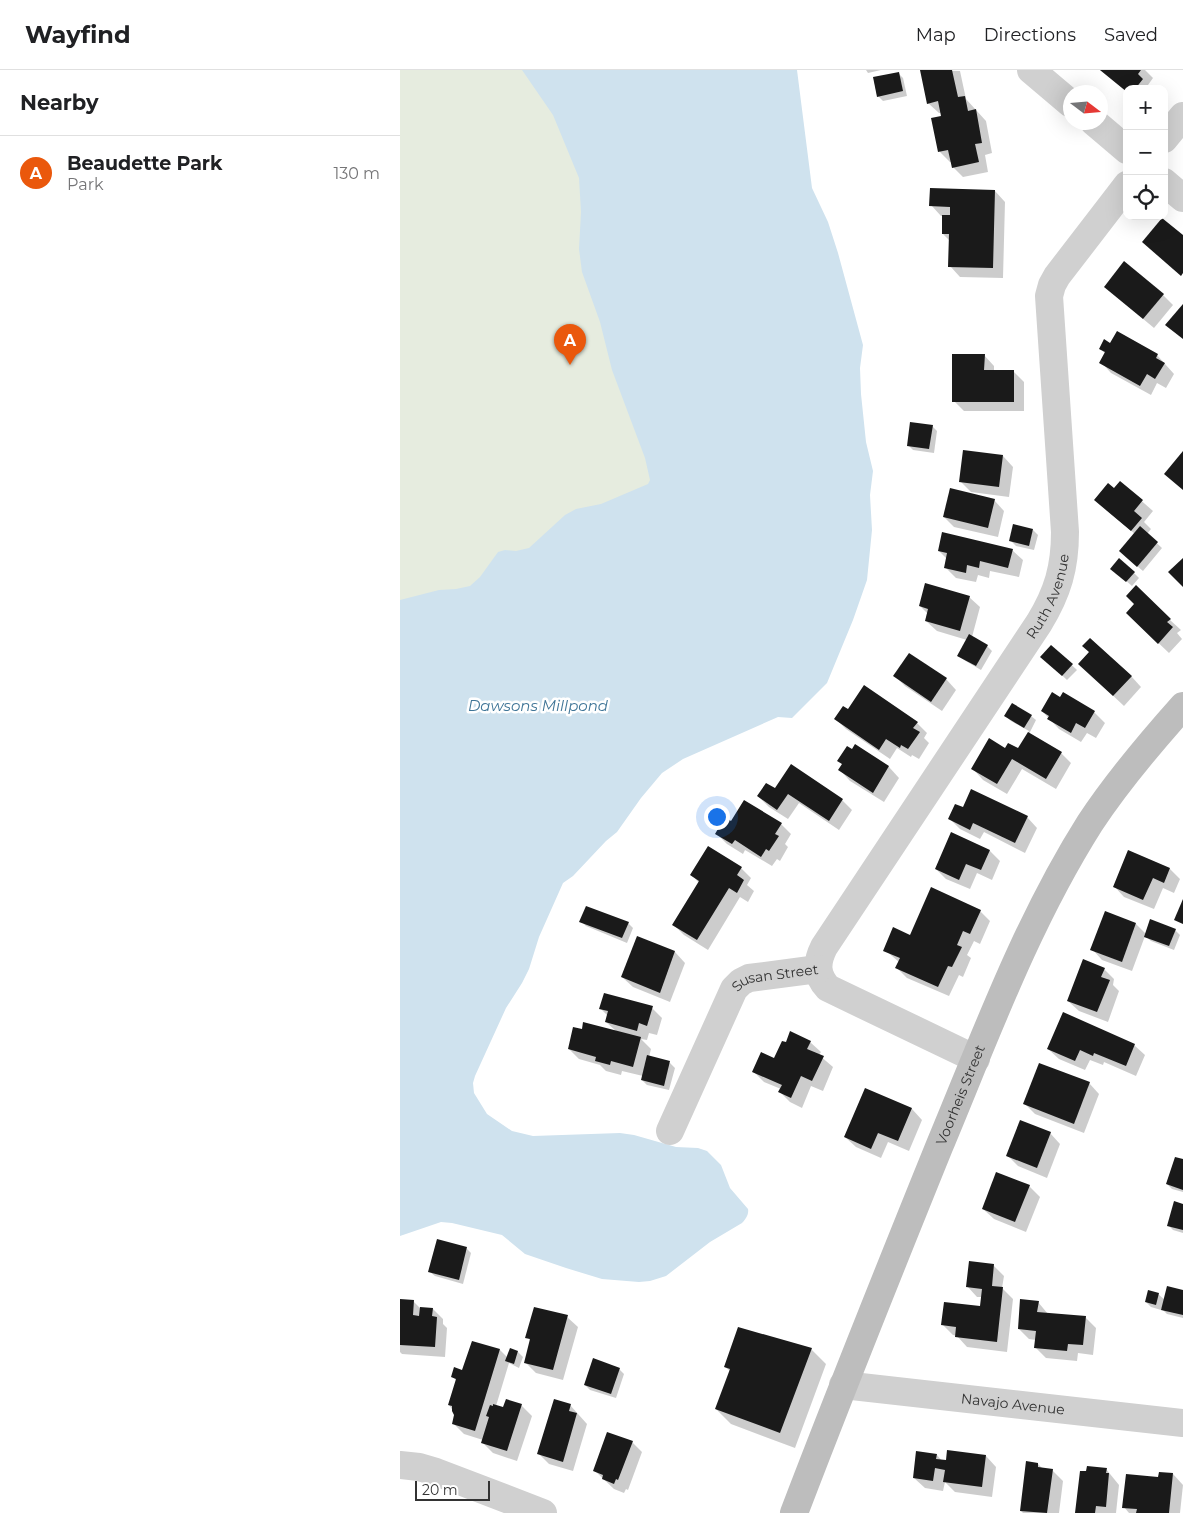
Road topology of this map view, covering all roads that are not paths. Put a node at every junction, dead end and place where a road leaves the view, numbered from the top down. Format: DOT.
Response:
graph roads {
  1 [pos="1031,70"];
  2 [pos="1063,97"];
  3 [pos="1183,116"];
  4 [pos="1103,130"];
  5 [pos="1168,134"];
  6 [pos="1123,147"];
  7 [pos="1168,185"];
  8 [pos="1123,190"];
  9 [pos="1183,198"];
  10 [pos="1183,706"];
  11 [pos="818,969"];
  12 [pos="976,1059"];
  13 [pos="670,1131"];
  14 [pos="843,1385"];
  15 [pos="1183,1423"];
  16 [pos="400,1465"];
  17 [pos="543,1513"];
  18 [pos="794,1513"];
  1 -- 2 [label="street"];
  3 -- 5 [label="street"];
  4 -- 6 [label="street"];
  7 -- 9 [label="street"];
  8 -- 11 [label="street, Ruth Avenue"];
  10 -- 12 [label="street, Voorheis Street"];
  11 -- 12 [label="street, Susan Street"];
  11 -- 13 [label="street, Susan Street"];
  12 -- 14 [label="street, Voorheis Street"];
  14 -- 15 [label="street, Navajo Avenue"];
  14 -- 18 [label="street, Voorheis Street"];
  16 -- 17 [label="street"];
}
